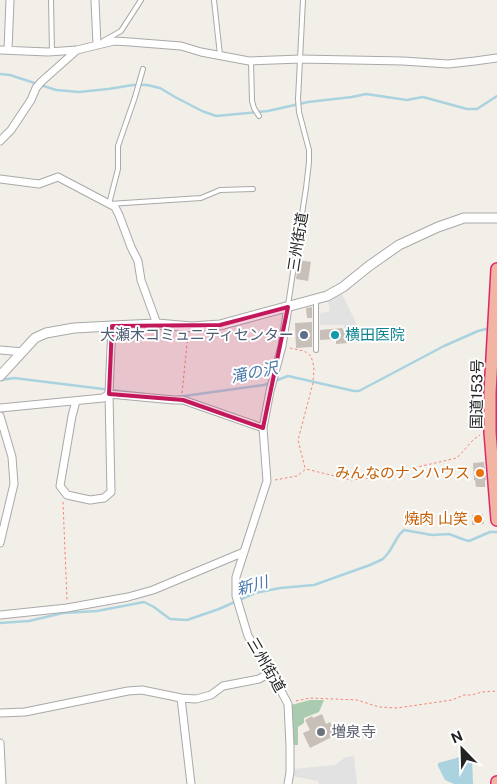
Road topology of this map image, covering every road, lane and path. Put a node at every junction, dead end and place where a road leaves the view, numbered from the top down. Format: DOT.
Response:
graph roads {
  1 [pos="10,0"];
  2 [pos="51,0"];
  3 [pos="95,0"];
  4 [pos="141,0"];
  5 [pos="214,0"];
  6 [pos="304,0"];
  7 [pos="97,45"];
  8 [pos="0,50"];
  9 [pos="8,50"];
  10 [pos="77,50"];
  11 [pos="52,52"];
  12 [pos="220,55"];
  13 [pos="497,58"];
  14 [pos="301,59"];
  15 [pos="251,60"];
  16 [pos="143,69"];
  17 [pos="258,115"];
  18 [pos="0,141"];
  19 [pos="0,179"];
  20 [pos="253,189"];
  21 [pos="109,204"];
  22 [pos="497,218"];
  23 [pos="497,269"];
  24 [pos="497,275"];
  25 [pos="316,299"];
  26 [pos="288,307"];
  27 [pos="157,324"];
  28 [pos="112,326"];
  29 [pos="189,326"];
  30 [pos="282,346"];
  31 [pos="0,350"];
  32 [pos="316,350"];
  33 [pos="23,352"];
  34 [pos="0,376"];
  35 [pos="182,392"];
  36 [pos="109,393"];
  37 [pos="76,401"];
  38 [pos="0,408"];
  39 [pos="0,416"];
  40 [pos="263,428"];
  41 [pos="490,432"];
  42 [pos="306,469"];
  43 [pos="267,481"];
  44 [pos="67,495"];
  45 [pos="497,520"];
  46 [pos="0,542"];
  47 [pos="244,552"];
  48 [pos="67,608"];
  49 [pos="0,616"];
  50 [pos="271,672"];
  51 [pos="497,691"];
  52 [pos="181,698"];
  53 [pos="288,704"];
  54 [pos="0,713"];
  55 [pos="0,743"];
  56 [pos="191,783"];
  57 [pos="2,784"];
  58 [pos="183,784"];
  59 [pos="288,784"];
  1 -- 9 [label="street"];
  2 -- 11 [label="lane"];
  3 -- 7 [label="street"];
  4 -- 7 [label="lane"];
  5 -- 12 [label="lane"];
  6 -- 14 [label="lane"];
  7 -- 10 [label="street"];
  7 -- 12 [label="street"];
  8 -- 9 [label="street"];
  9 -- 11 [label="street"];
  10 -- 11 [label="street"];
  10 -- 18 [label="street"];
  12 -- 15 [label="street"];
  13 -- 14 [label="street"];
  14 -- 15 [label="street"];
  14 -- 26 [label="lane, 三州街道"];
  15 -- 17 [label="lane"];
  16 -- 21 [label="lane"];
  19 -- 21 [label="street"];
  20 -- 21 [label="lane"];
  21 -- 27 [label="street"];
  22 -- 25 [label="street"];
  23 -- 24 [label="highway, 国道153号"];
  24 -- 41 [label="highway, 国道153号"];
  25 -- 26 [label="street"];
  25 -- 32 [label="lane"];
  26 -- 29 [label="street"];
  26 -- 30 [label="street, 三州街道"];
  27 -- 28 [label="street"];
  27 -- 29 [label="street"];
  28 -- 33 [label="street"];
  28 -- 36 [label="street"];
  29 -- 35 [label="path"];
  30 -- 40 [label="street, 三州街道"];
  30 -- 42 [label="path"];
  31 -- 33 [label="street"];
  33 -- 34 [label="street"];
  36 -- 37 [label="street"];
  36 -- 40 [label="street"];
  36 -- 44 [label="street"];
  37 -- 38 [label="street"];
  37 -- 44 [label="street"];
  39 -- 46 [label="street"];
  40 -- 43 [label="street"];
  41 -- 42 [label="path"];
  41 -- 45 [label="highway, 国道153号"];
  42 -- 43 [label="path"];
  43 -- 47 [label="street"];
  44 -- 48 [label="path"];
  47 -- 48 [label="street"];
  47 -- 50 [label="street, 三州街道"];
  48 -- 49 [label="street"];
  50 -- 52 [label="street"];
  50 -- 53 [label="street, 三州街道"];
  51 -- 53 [label="path"];
  52 -- 54 [label="street"];
  52 -- 56 [label="street"];
  53 -- 59 [label="street, 三州街道"];
  55 -- 57 [label="street"];
  56 -- 58 [label="street"];
}
